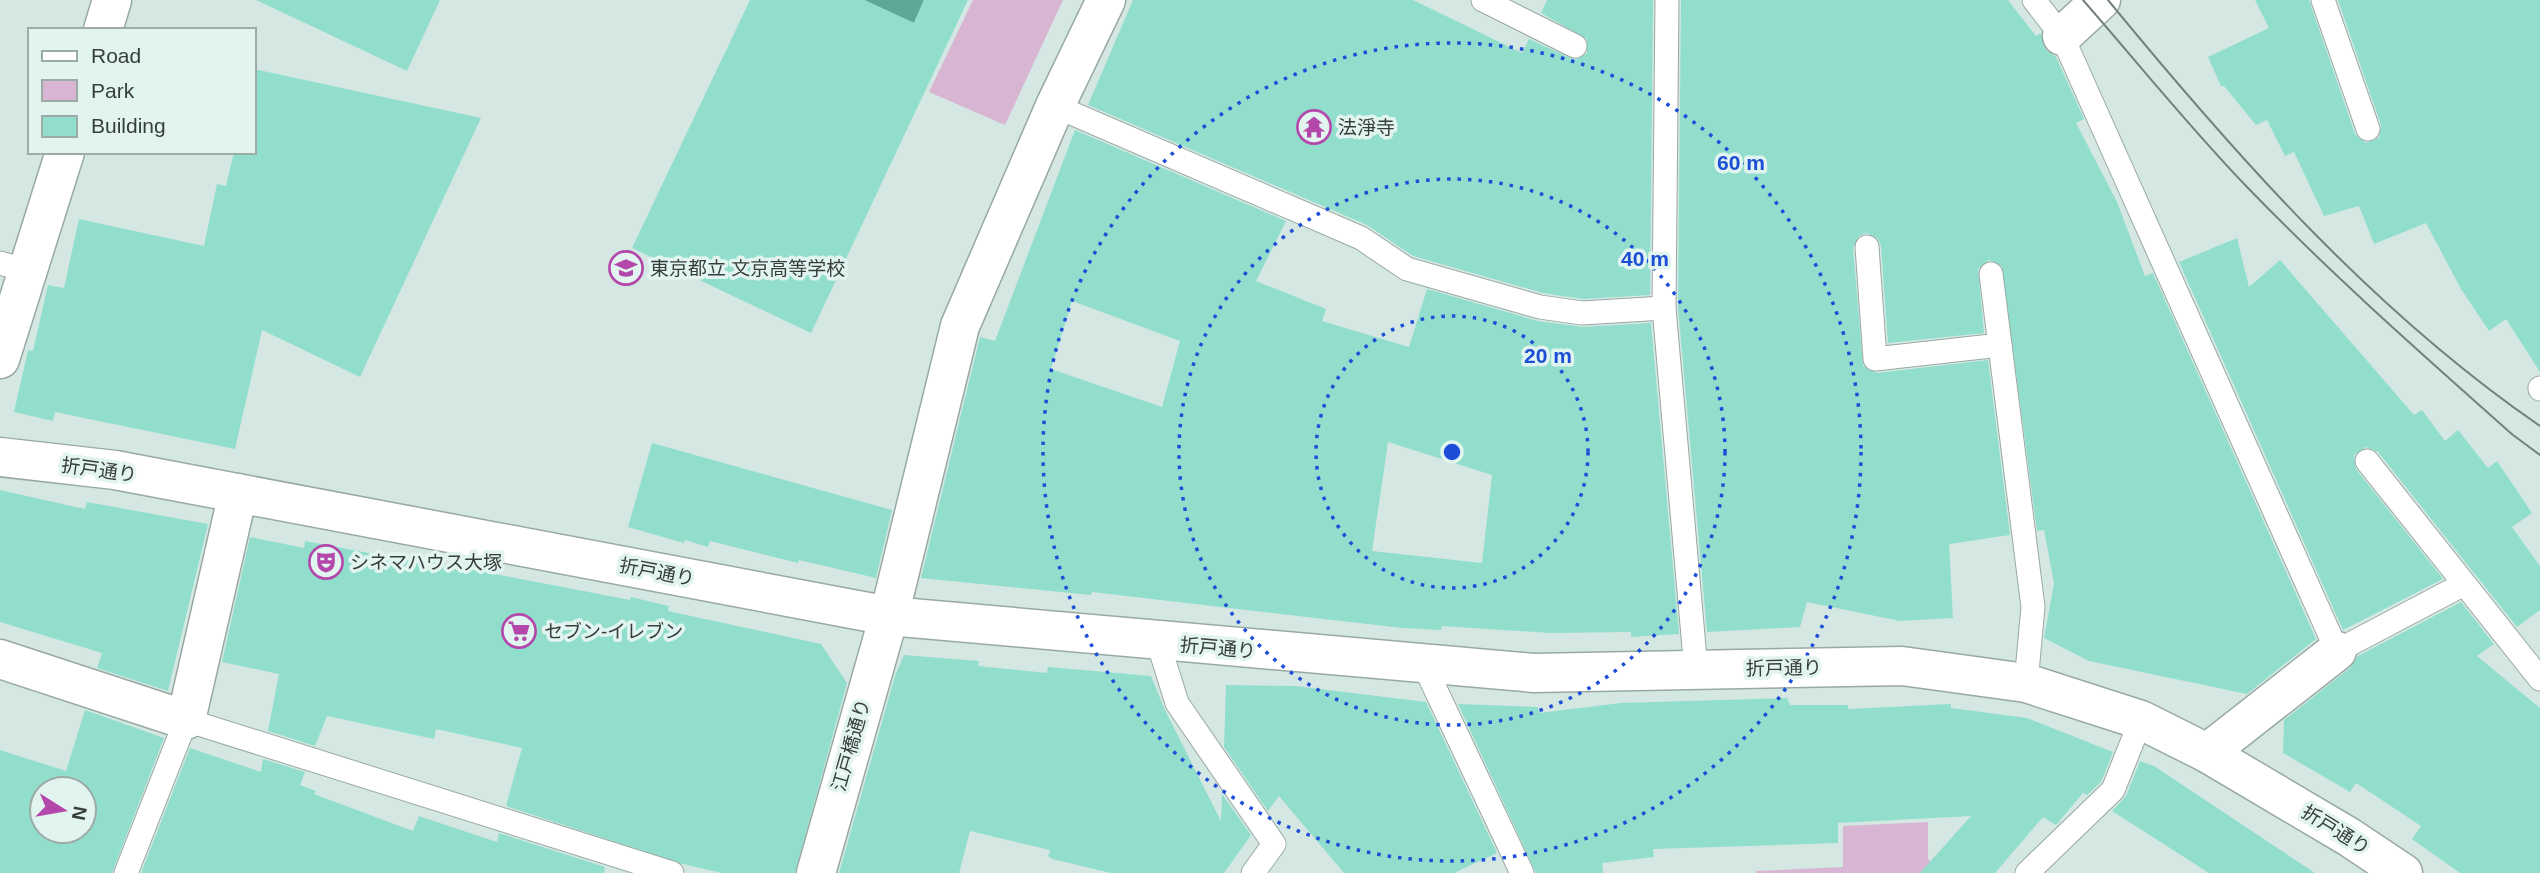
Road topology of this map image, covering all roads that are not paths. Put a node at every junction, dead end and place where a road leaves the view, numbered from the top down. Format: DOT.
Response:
graph roads {
  1 [pos="112,0"];
  2 [pos="1105,0"];
  3 [pos="1483,0"];
  4 [pos="1667,0"];
  5 [pos="2034,0"];
  6 [pos="2101,0"];
  7 [pos="2323,0"];
  8 [pos="104,28"];
  9 [pos="2062,36"];
  10 [pos="1575,46"];
  11 [pos="1055,106"];
  12 [pos="2368,129"];
  13 [pos="64,154"];
  14 [pos="1867,247"];
  15 [pos="14,267"];
  16 [pos="1991,274"];
  17 [pos="1664,307"];
  18 [pos="2000,345"];
  19 [pos="0,359"];
  20 [pos="0,457"];
  21 [pos="2367,461"];
  22 [pos="239,493"];
  23 [pos="2464,584"];
  24 [pos="889,616"];
  25 [pos="1158,642"];
  26 [pos="2337,651"];
  27 [pos="0,659"];
  28 [pos="1424,665"];
  29 [pos="1696,670"];
  30 [pos="2540,679"];
  31 [pos="2026,683"];
  32 [pos="186,720"];
  33 [pos="2141,720"];
  34 [pos="2207,752"];
  35 [pos="126,873"];
  36 [pos="672,873"];
  37 [pos="816,873"];
  38 [pos="1254,873"];
  39 [pos="1522,873"];
  40 [pos="2027,873"];
  41 [pos="2403,873"];
  1 -- 8 [label="street"];
  2 -- 11 [label="street, 江戸橋通り"];
  3 -- 10 [label="lane"];
  4 -- 17 [label="lane"];
  5 -- 9 [label="lane"];
  6 -- 9 [label="street"];
  7 -- 12 [label="lane"];
  9 -- 26 [label="lane"];
  11 -- 17 [label="lane"];
  11 -- 24 [label="street, 江戸橋通り"];
  13 -- 15 [label="street"];
  14 -- 18 [label="lane"];
  15 -- 19 [label="street"];
  16 -- 18 [label="lane"];
  17 -- 29 [label="lane"];
  18 -- 31 [label="lane"];
  20 -- 22 [label="street, 折戸通り"];
  21 -- 23 [label="lane"];
  22 -- 24 [label="street, 折戸通り"];
  22 -- 32 [label="street"];
  23 -- 26 [label="lane"];
  23 -- 30 [label="lane"];
  24 -- 25 [label="street, 折戸通り"];
  24 -- 37 [label="street, 江戸橋通り"];
  25 -- 28 [label="street, 折戸通り"];
  25 -- 38 [label="lane"];
  26 -- 34 [label="street"];
  27 -- 32 [label="street"];
  28 -- 29 [label="street, 折戸通り"];
  28 -- 39 [label="lane"];
  29 -- 31 [label="street, 折戸通り"];
  31 -- 33 [label="street, 折戸通り"];
  32 -- 35 [label="lane"];
  32 -- 36 [label="lane"];
  33 -- 34 [label="street, 折戸通り"];
  33 -- 40 [label="lane"];
  34 -- 41 [label="street, 折戸通り"];
}
